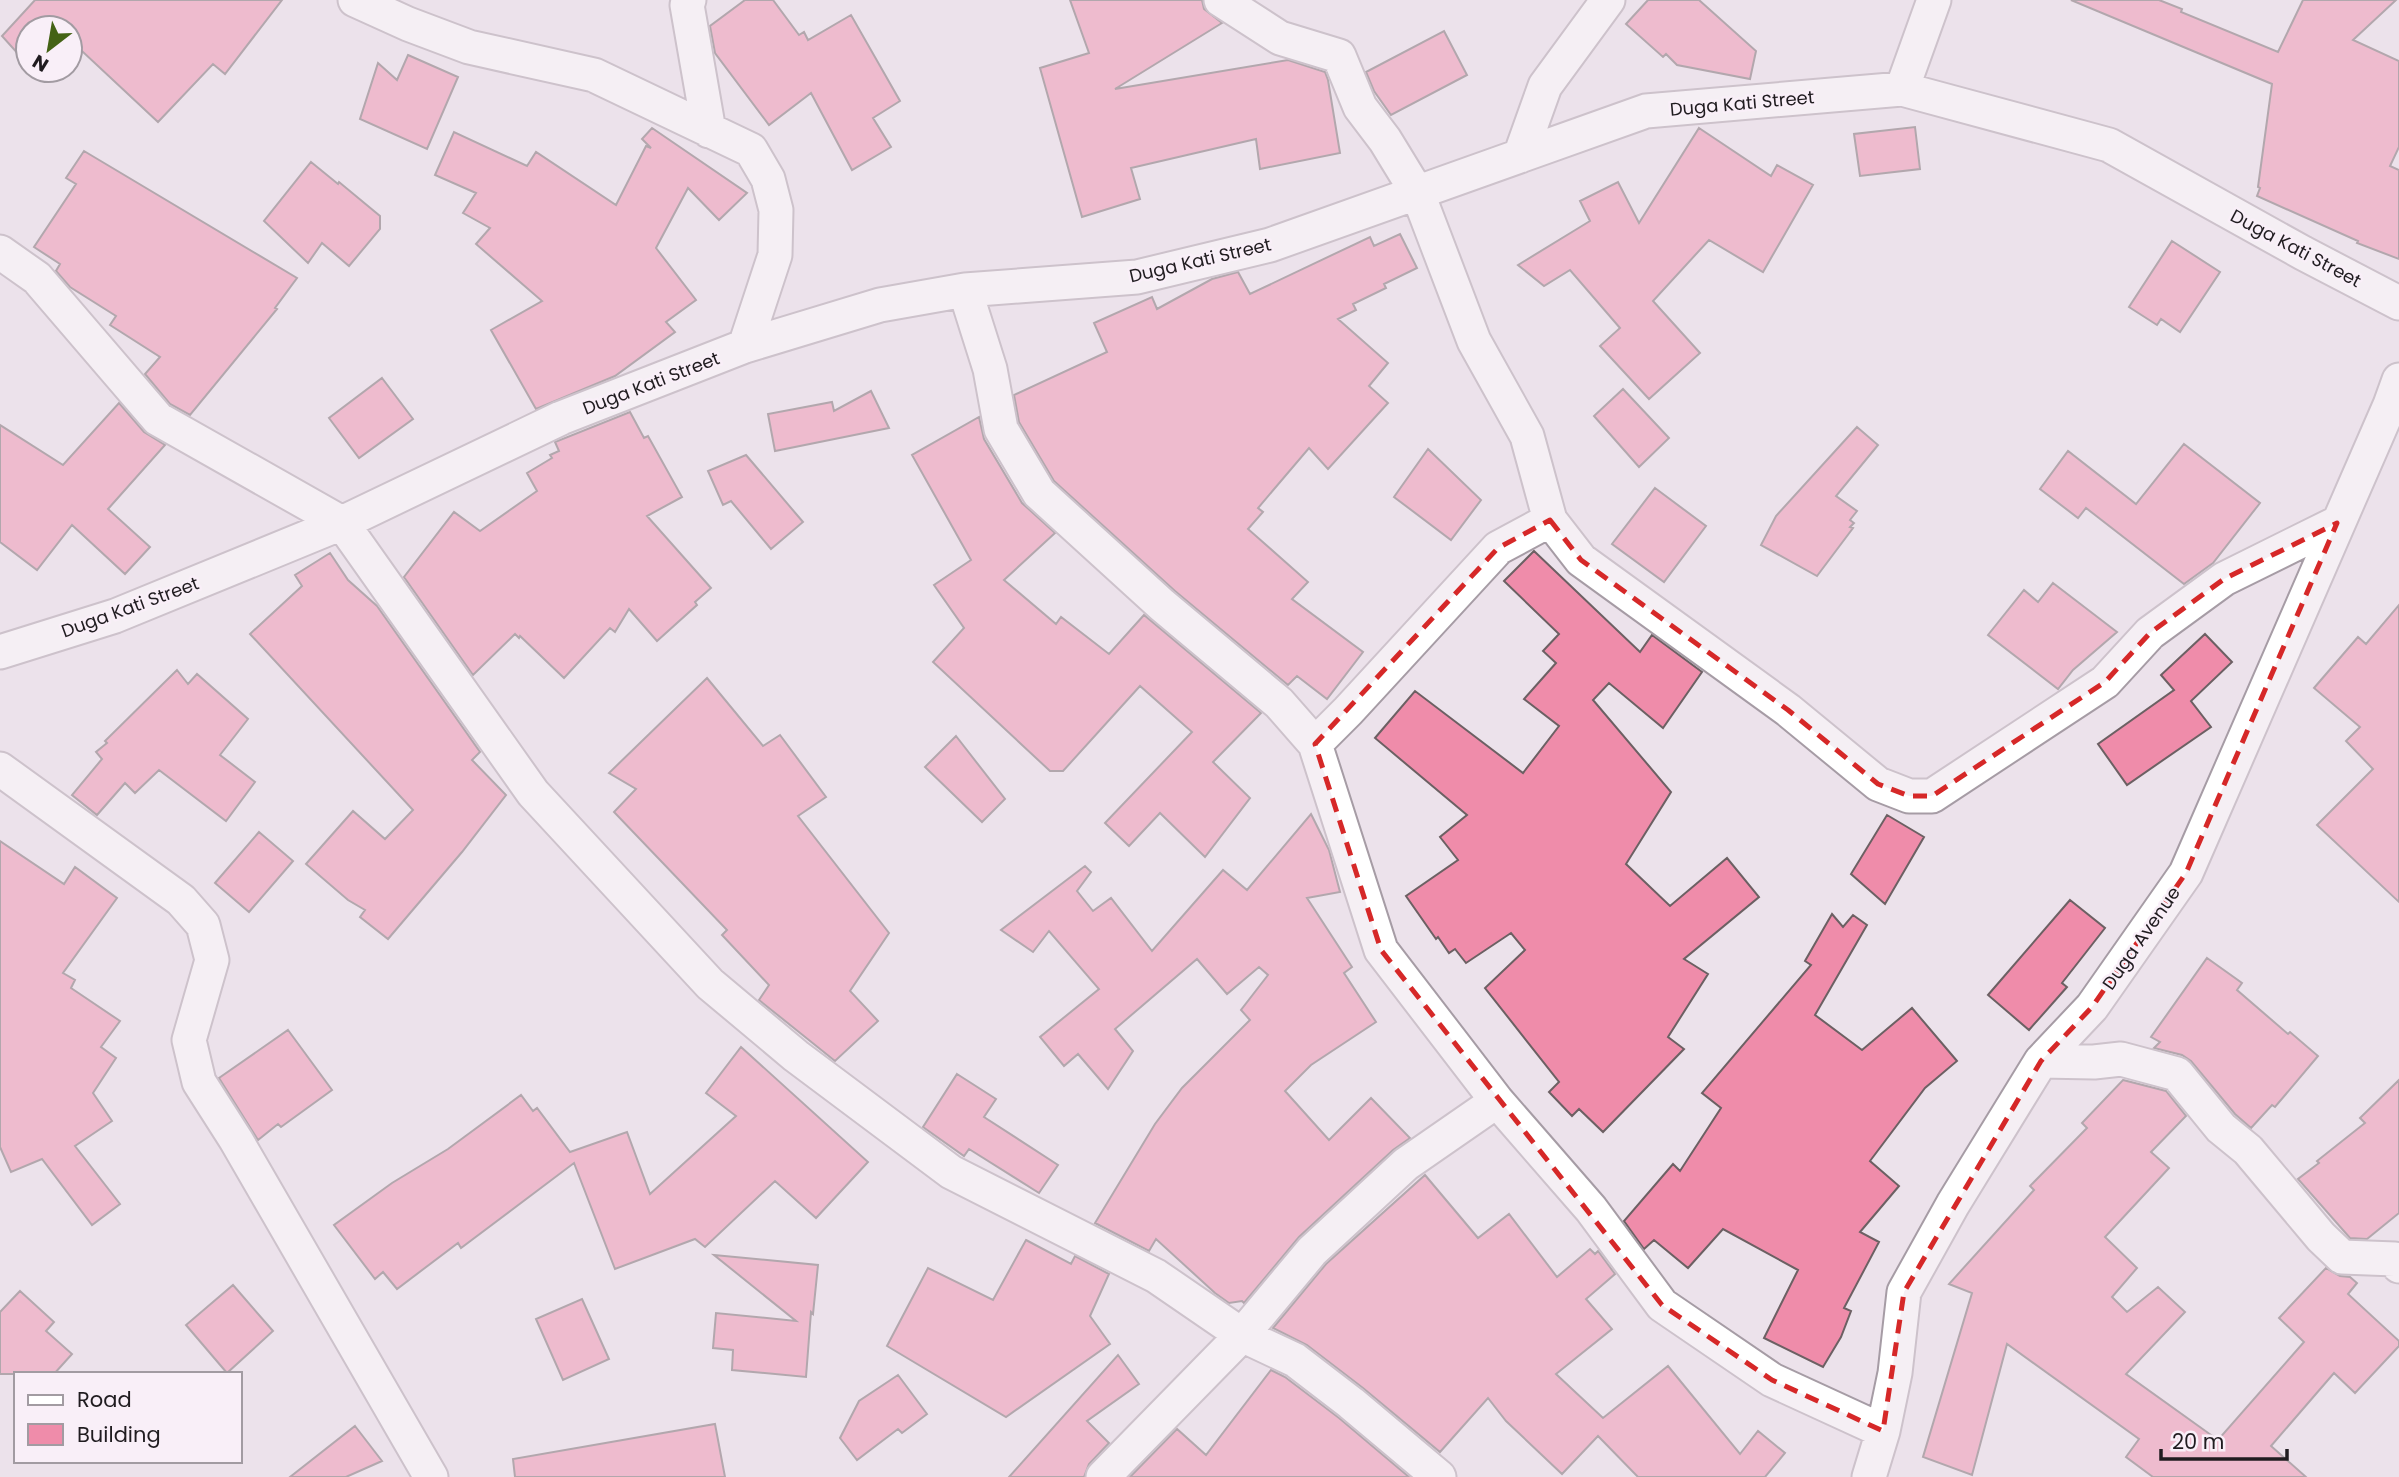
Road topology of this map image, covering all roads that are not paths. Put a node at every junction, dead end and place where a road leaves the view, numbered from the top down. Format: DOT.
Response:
graph roads {
  1 [pos="355,0"];
  2 [pos="689,0"];
  3 [pos="1221,0"];
  4 [pos="1608,0"];
  5 [pos="1934,0"];
  6 [pos="1902,89"];
  7 [pos="709,131"];
  8 [pos="1520,156"];
  9 [pos="1418,194"];
  10 [pos="0,252"];
  11 [pos="965,290"];
  12 [pos="2399,303"];
  13 [pos="745,346"];
  14 [pos="2399,380"];
  15 [pos="1550,520"];
  16 [pos="342,523"];
  17 [pos="2337,523"];
  18 [pos="0,652"];
  19 [pos="1315,744"];
  20 [pos="0,769"];
  21 [pos="2041,1061"];
  22 [pos="1497,1101"];
  23 [pos="2399,1266"];
  24 [pos="1242,1335"];
  25 [pos="1883,1431"];
  26 [pos="431,1477"];
  27 [pos="1103,1477"];
  28 [pos="1439,1477"];
  29 [pos="1869,1477"];
  1 -- 7 [label="street"];
  2 -- 7 [label="street"];
  3 -- 9 [label="street"];
  4 -- 8 [label="street"];
  5 -- 6 [label="street"];
  6 -- 8 [label="street, Duga Kati Street"];
  6 -- 12 [label="street, Duga Kati Street"];
  7 -- 13 [label="street"];
  8 -- 9 [label="street, Duga Kati Street"];
  9 -- 11 [label="street, Duga Kati Street"];
  9 -- 15 [label="street"];
  10 -- 16 [label="street"];
  11 -- 13 [label="street, Duga Kati Street"];
  11 -- 19 [label="street"];
  13 -- 16 [label="street, Duga Kati Street"];
  14 -- 17 [label="street, Duga Avenue"];
  15 -- 17 [label="street"];
  15 -- 19 [label="street"];
  16 -- 18 [label="street, Duga Kati Street"];
  16 -- 24 [label="street"];
  17 -- 21 [label="street, Duga Avenue"];
  19 -- 22 [label="street"];
  20 -- 26 [label="street"];
  21 -- 23 [label="street"];
  21 -- 25 [label="street, Duga Avenue"];
  22 -- 24 [label="street"];
  22 -- 25 [label="street"];
  24 -- 27 [label="street"];
  24 -- 28 [label="street"];
  25 -- 29 [label="street, Duga Avenue"];
}
